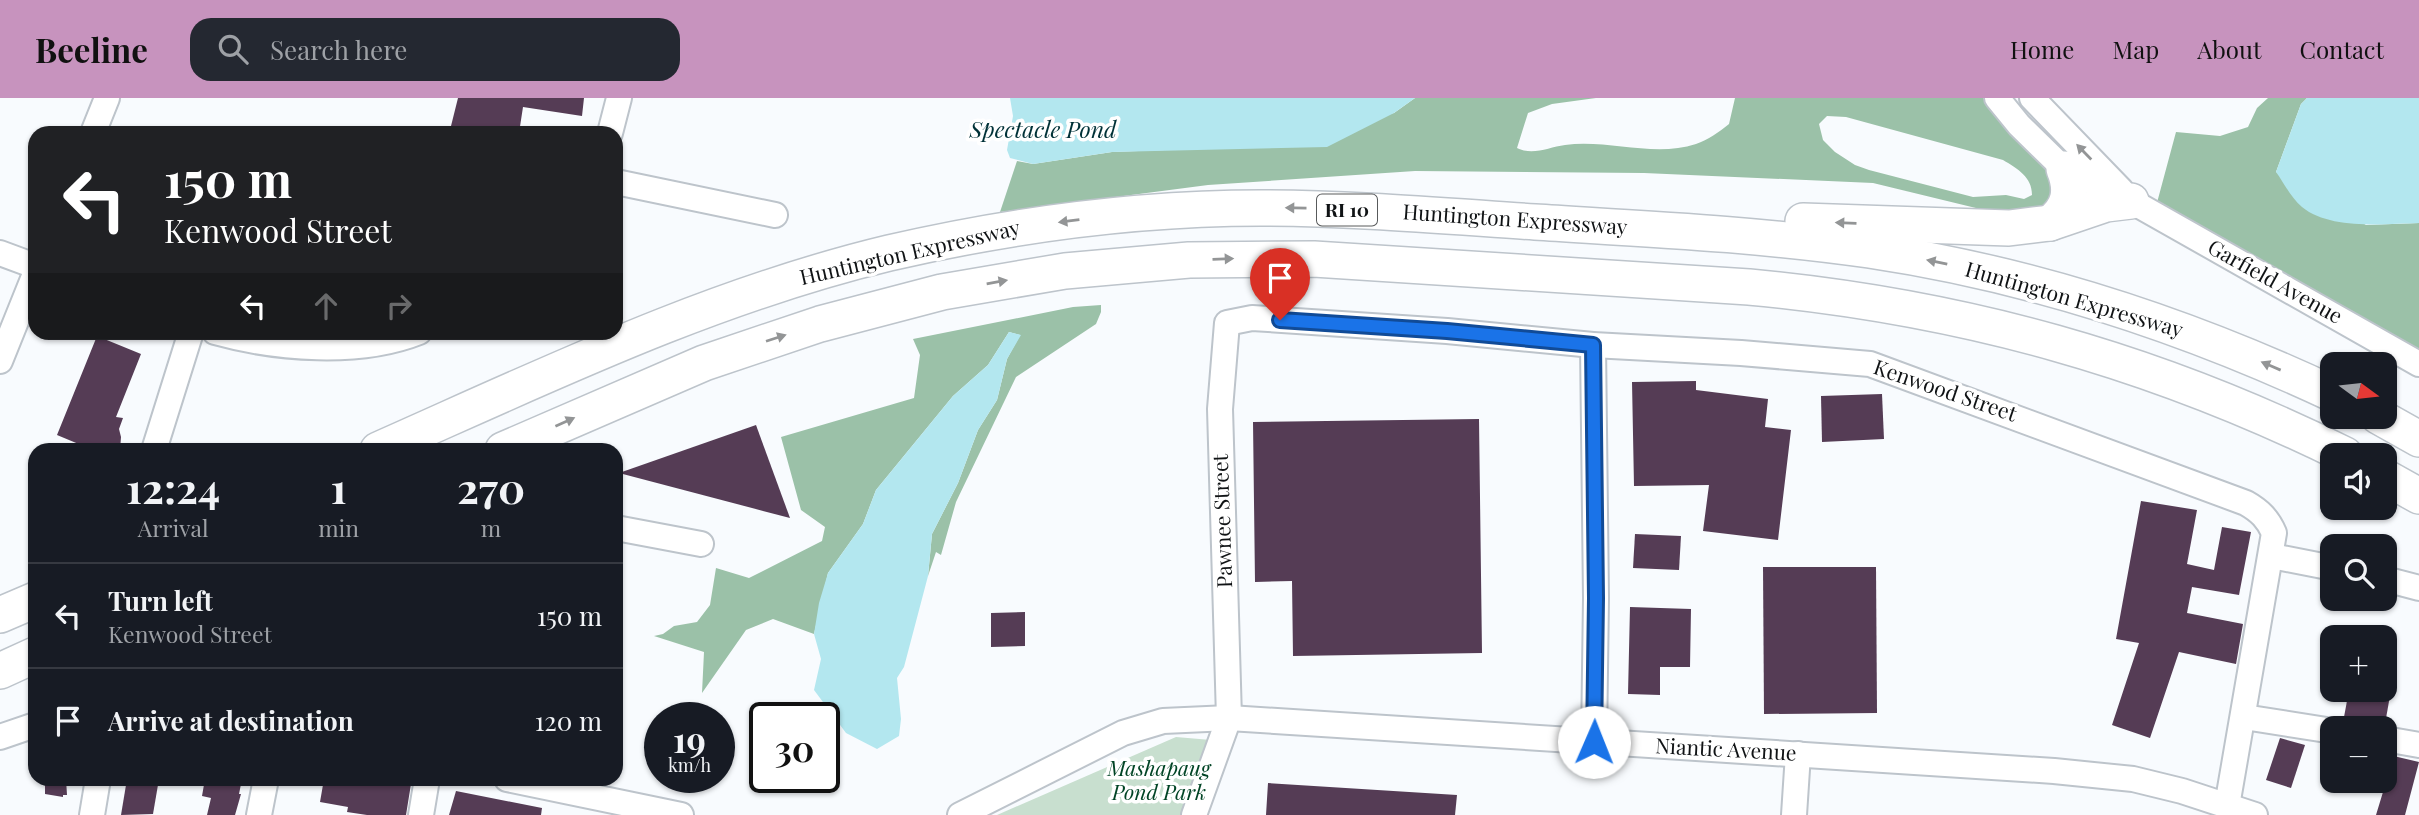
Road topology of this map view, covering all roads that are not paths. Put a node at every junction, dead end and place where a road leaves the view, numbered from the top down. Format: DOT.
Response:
graph roads {
  1 [pos="107,98"];
  2 [pos="619,98"];
  3 [pos="1997,98"];
  4 [pos="2032,98"];
  5 [pos="96,126"];
  6 [pos="612,126"];
  7 [pos="2064,169"];
  8 [pos="623,183"];
  9 [pos="2131,201"];
  10 [pos="775,215"];
  11 [pos="1539,222"];
  12 [pos="2050,223"];
  13 [pos="0,253"];
  14 [pos="28,263"];
  15 [pos="28,291"];
  16 [pos="1227,323"];
  17 [pos="188,340"];
  18 [pos="256,340"];
  19 [pos="364,340"];
  20 [pos="1593,345"];
  21 [pos="0,361"];
  22 [pos="2419,364"];
  23 [pos="2320,388"];
  24 [pos="2398,427"];
  25 [pos="2419,439"];
  26 [pos="156,443"];
  27 [pos="394,443"];
  28 [pos="519,443"];
  29 [pos="2320,443"];
  30 [pos="2397,484"];
  31 [pos="2419,496"];
  32 [pos="623,529"];
  33 [pos="701,544"];
  34 [pos="2272,556"];
  35 [pos="2320,565"];
  36 [pos="2397,582"];
  37 [pos="2419,588"];
  38 [pos="28,603"];
  39 [pos="0,615"];
  40 [pos="28,658"];
  41 [pos="0,671"];
  42 [pos="2244,717"];
  43 [pos="1229,718"];
  44 [pos="28,727"];
  45 [pos="2320,729"];
  46 [pos="0,737"];
  47 [pos="2397,741"];
  48 [pos="1594,742"];
  49 [pos="2419,745"];
  50 [pos="1798,754"];
  51 [pos="97,786"];
  52 [pos="265,786"];
  53 [pos="426,786"];
  54 [pos="529,786"];
  55 [pos="592,806"];
  56 [pos="2227,806"];
  57 [pos="92,815"];
  58 [pos="259,815"];
  59 [pos="421,815"];
  60 [pos="681,815"];
  61 [pos="960,815"];
  62 [pos="1194,815"];
  63 [pos="1794,815"];
  64 [pos="2255,815"];
  1 -- 5 [label="street"];
  2 -- 6 [label="street"];
  3 -- 7 [label="street, Garfield Avenue"];
  9 -- 4 [label="street, Garfield Avenue, one-way"];
  7 -- 9 [label="street, Garfield Avenue"];
  7 -- 12 [label="highway"];
  8 -- 10 [label="street"];
  9 -- 12 [label="highway"];
  9 -- 22 [label="street, Garfield Avenue"];
  12 -- 11 [label="highway, one-way"];
  23 -- 11 [label="highway, Huntington Expressway / RI 10, one-way"];
  11 -- 27 [label="highway, Huntington Expressway / RI 10, one-way"];
  13 -- 14 [label="street"];
  15 -- 21 [label="street"];
  16 -- 20 [label="street, Kenwood Street"];
  16 -- 43 [label="street, Pawnee Street"];
  17 -- 26 [label="street"];
  18 -- 19 [label="street"];
  20 -- 34 [label="street, Kenwood Street"];
  20 -- 48 [label="street"];
  24 -- 25 [label="highway"];
  28 -- 29 [label="highway, one-way"];
  30 -- 31 [label="highway"];
  32 -- 33 [label="street"];
  34 -- 35 [label="street"];
  34 -- 42 [label="street, Kenwood Street"];
  36 -- 37 [label="street"];
  38 -- 39 [label="highway"];
  40 -- 41 [label="highway"];
  42 -- 45 [label="street"];
  42 -- 56 [label="street, Kenwood Street"];
  43 -- 48 [label="street, Niantic Avenue"];
  43 -- 61 [label="street, Niantic Avenue"];
  43 -- 62 [label="street"];
  44 -- 46 [label="street"];
  47 -- 49 [label="street"];
  48 -- 50 [label="street, Niantic Avenue"];
  50 -- 56 [label="street, Niantic Avenue"];
  50 -- 63 [label="street"];
  51 -- 57 [label="street"];
  52 -- 58 [label="street"];
  53 -- 59 [label="street"];
  54 -- 55 [label="street"];
  55 -- 60 [label="street"];
  56 -- 64 [label="street, Niantic Avenue"];
}
